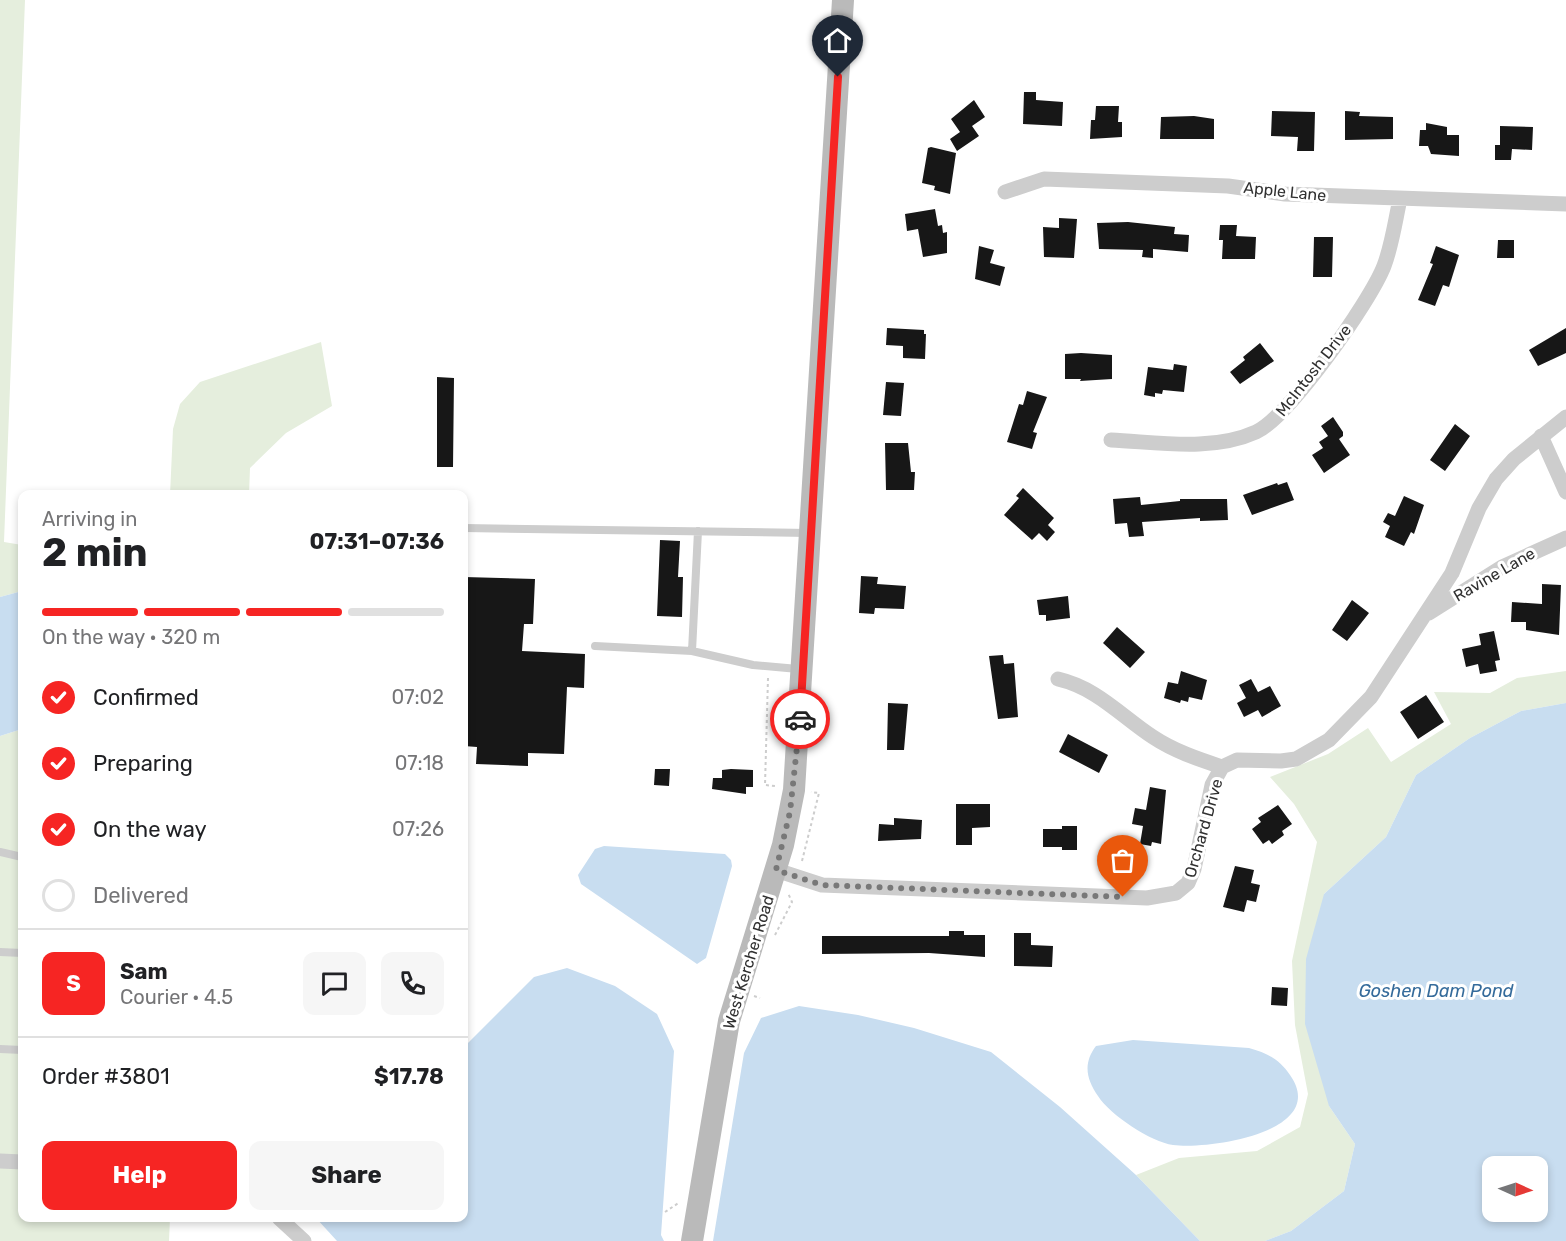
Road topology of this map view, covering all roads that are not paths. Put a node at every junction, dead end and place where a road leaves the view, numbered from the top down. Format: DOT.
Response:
graph roads {
  1 [pos="843,0"];
  2 [pos="1005,192"];
  3 [pos="1400,199"];
  4 [pos="1566,204"];
  5 [pos="1566,417"];
  6 [pos="1541,436"];
  7 [pos="1111,440"];
  8 [pos="1566,492"];
  9 [pos="468,528"];
  10 [pos="698,531"];
  11 [pos="810,533"];
  12 [pos="1566,538"];
  13 [pos="1424,616"];
  14 [pos="595,646"];
  15 [pos="692,651"];
  16 [pos="802,669"];
  17 [pos="1058,679"];
  18 [pos="1222,767"];
  19 [pos="0,852"];
  20 [pos="18,856"];
  21 [pos="776,870"];
  22 [pos="0,952"];
  23 [pos="18,953"];
  24 [pos="0,1049"];
  25 [pos="18,1050"];
  26 [pos="0,1161"];
  27 [pos="18,1162"];
  28 [pos="284,1228"];
  29 [pos="304,1241"];
  30 [pos="692,1241"];
  1 -- 11 [label="main road, West Kercher Road"];
  2 -- 3 [label="street, Apple Lane"];
  3 -- 4 [label="street, Apple Lane"];
  3 -- 7 [label="street, McIntosh Drive"];
  5 -- 6 [label="street, Orchard Drive"];
  6 -- 8 [label="street"];
  6 -- 13 [label="street, Orchard Drive"];
  9 -- 10 [label="lane"];
  10 -- 11 [label="lane"];
  10 -- 15 [label="lane"];
  11 -- 16 [label="main road, West Kercher Road"];
  12 -- 13 [label="street, Ravine Lane"];
  13 -- 18 [label="street, Orchard Drive"];
  14 -- 15 [label="lane"];
  15 -- 16 [label="lane"];
  16 -- 21 [label="main road, West Kercher Road"];
  17 -- 18 [label="street"];
  18 -- 21 [label="street, Orchard Drive"];
  19 -- 20 [label="lane"];
  21 -- 30 [label="main road, West Kercher Road"];
  22 -- 23 [label="lane"];
  24 -- 25 [label="lane"];
  26 -- 27 [label="street"];
  28 -- 29 [label="street"];
}
